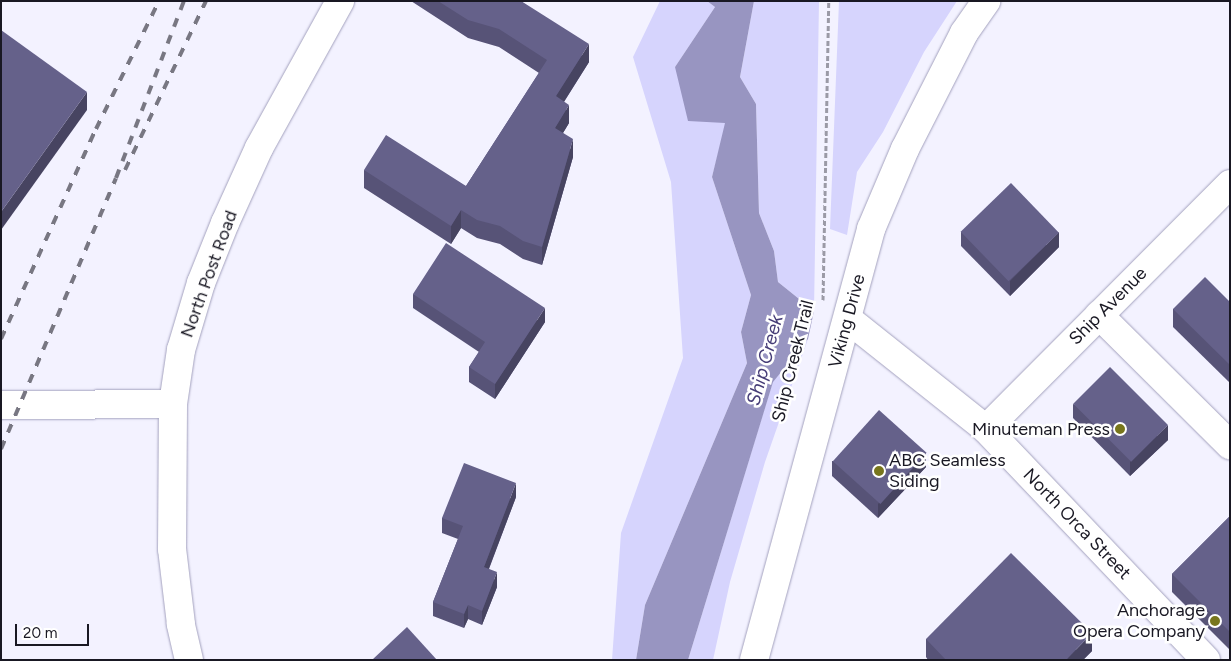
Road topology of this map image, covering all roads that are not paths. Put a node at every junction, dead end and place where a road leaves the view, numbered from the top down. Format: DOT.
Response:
graph roads {
  1 [pos="340,1"];
  2 [pos="986,1"];
  3 [pos="1230,184"];
  4 [pos="1099,315"];
  5 [pos="848,320"];
  6 [pos="172,404"];
  7 [pos="1,405"];
  8 [pos="986,429"];
  9 [pos="1230,446"];
  10 [pos="190,660"];
  11 [pos="754,660"];
  12 [pos="1206,660"];
  1 -- 6 [label="street, North Post Road"];
  2 -- 5 [label="street, Viking Drive"];
  3 -- 4 [label="street, Ship Avenue"];
  4 -- 8 [label="street, Ship Avenue"];
  4 -- 9 [label="street"];
  5 -- 8 [label="street, North Orca Street"];
  5 -- 11 [label="street, Viking Drive"];
  6 -- 7 [label="street"];
  6 -- 10 [label="street, North Post Road"];
  8 -- 12 [label="street, North Orca Street"];
}
